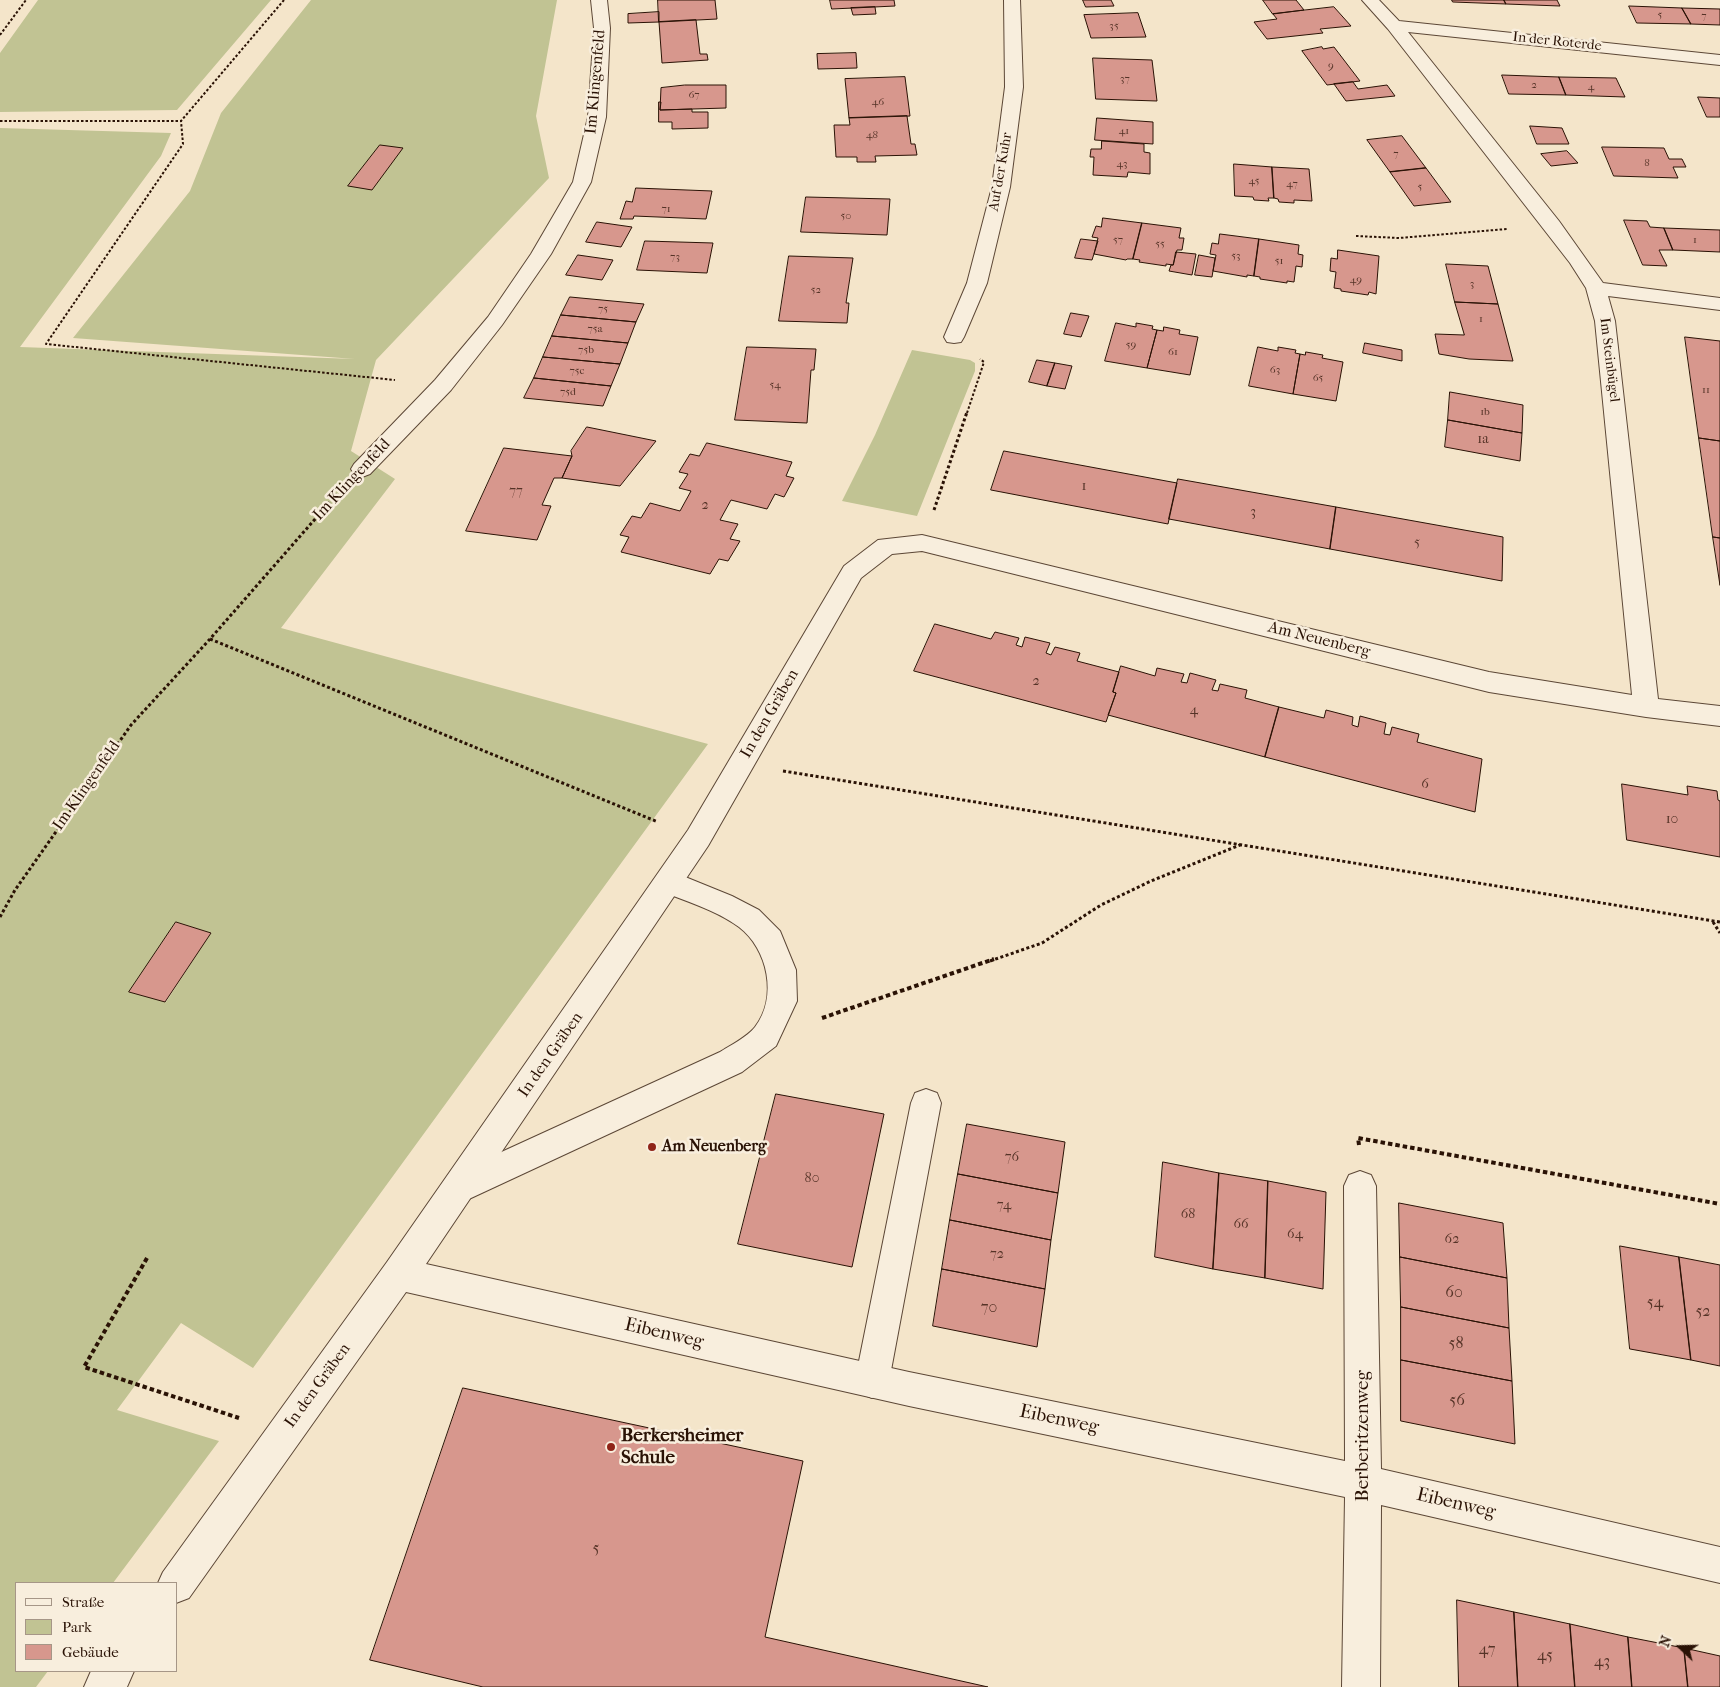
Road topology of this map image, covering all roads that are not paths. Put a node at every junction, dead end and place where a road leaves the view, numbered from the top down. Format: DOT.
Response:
graph roads {
  1 [pos="599,0"];
  2 [pos="1012,0"];
  3 [pos="1370,0"];
  4 [pos="1394,25"];
  5 [pos="1720,60"];
  6 [pos="1596,288"];
  7 [pos="1720,304"];
  8 [pos="954,337"];
  9 [pos="362,469"];
  10 [pos="922,543"];
  11 [pos="1646,707"];
  12 [pos="1720,716"];
  13 [pos="668,882"];
  14 [pos="926,1103"];
  15 [pos="1360,1186"];
  16 [pos="460,1187"];
  17 [pos="399,1274"];
  18 [pos="872,1381"];
  19 [pos="1363,1483"];
  20 [pos="1720,1565"];
  21 [pos="177,1582"];
  22 [pos="114,1672"];
  23 [pos="103,1687"];
  24 [pos="1361,1687"];
  1 -- 9 [label="street, Im Klingenfeld"];
  2 -- 8 [label="street, Auf der Kuhr"];
  3 -- 4 [label="street, Im Steinbügel"];
  4 -- 5 [label="street, In der Roterde"];
  4 -- 6 [label="street, Im Steinbügel"];
  6 -- 7 [label="street"];
  6 -- 11 [label="street, Im Steinbügel"];
  10 -- 11 [label="street, Am Neuenberg"];
  10 -- 13 [label="street, In den Gräben"];
  11 -- 12 [label="street, Am Neuenberg"];
  13 -- 16 [label="street, In den Gräben"];
  13 -- 16 [label="street"];
  14 -- 18 [label="street"];
  15 -- 19 [label="street, Berberitzenweg"];
  16 -- 17 [label="street, In den Gräben"];
  17 -- 18 [label="street, Eibenweg"];
  17 -- 21 [label="street, In den Gräben"];
  18 -- 19 [label="street, Eibenweg"];
  19 -- 20 [label="street, Eibenweg"];
  19 -- 24 [label="street, Berberitzenweg"];
  22 -- 23 [label="street"];
}
